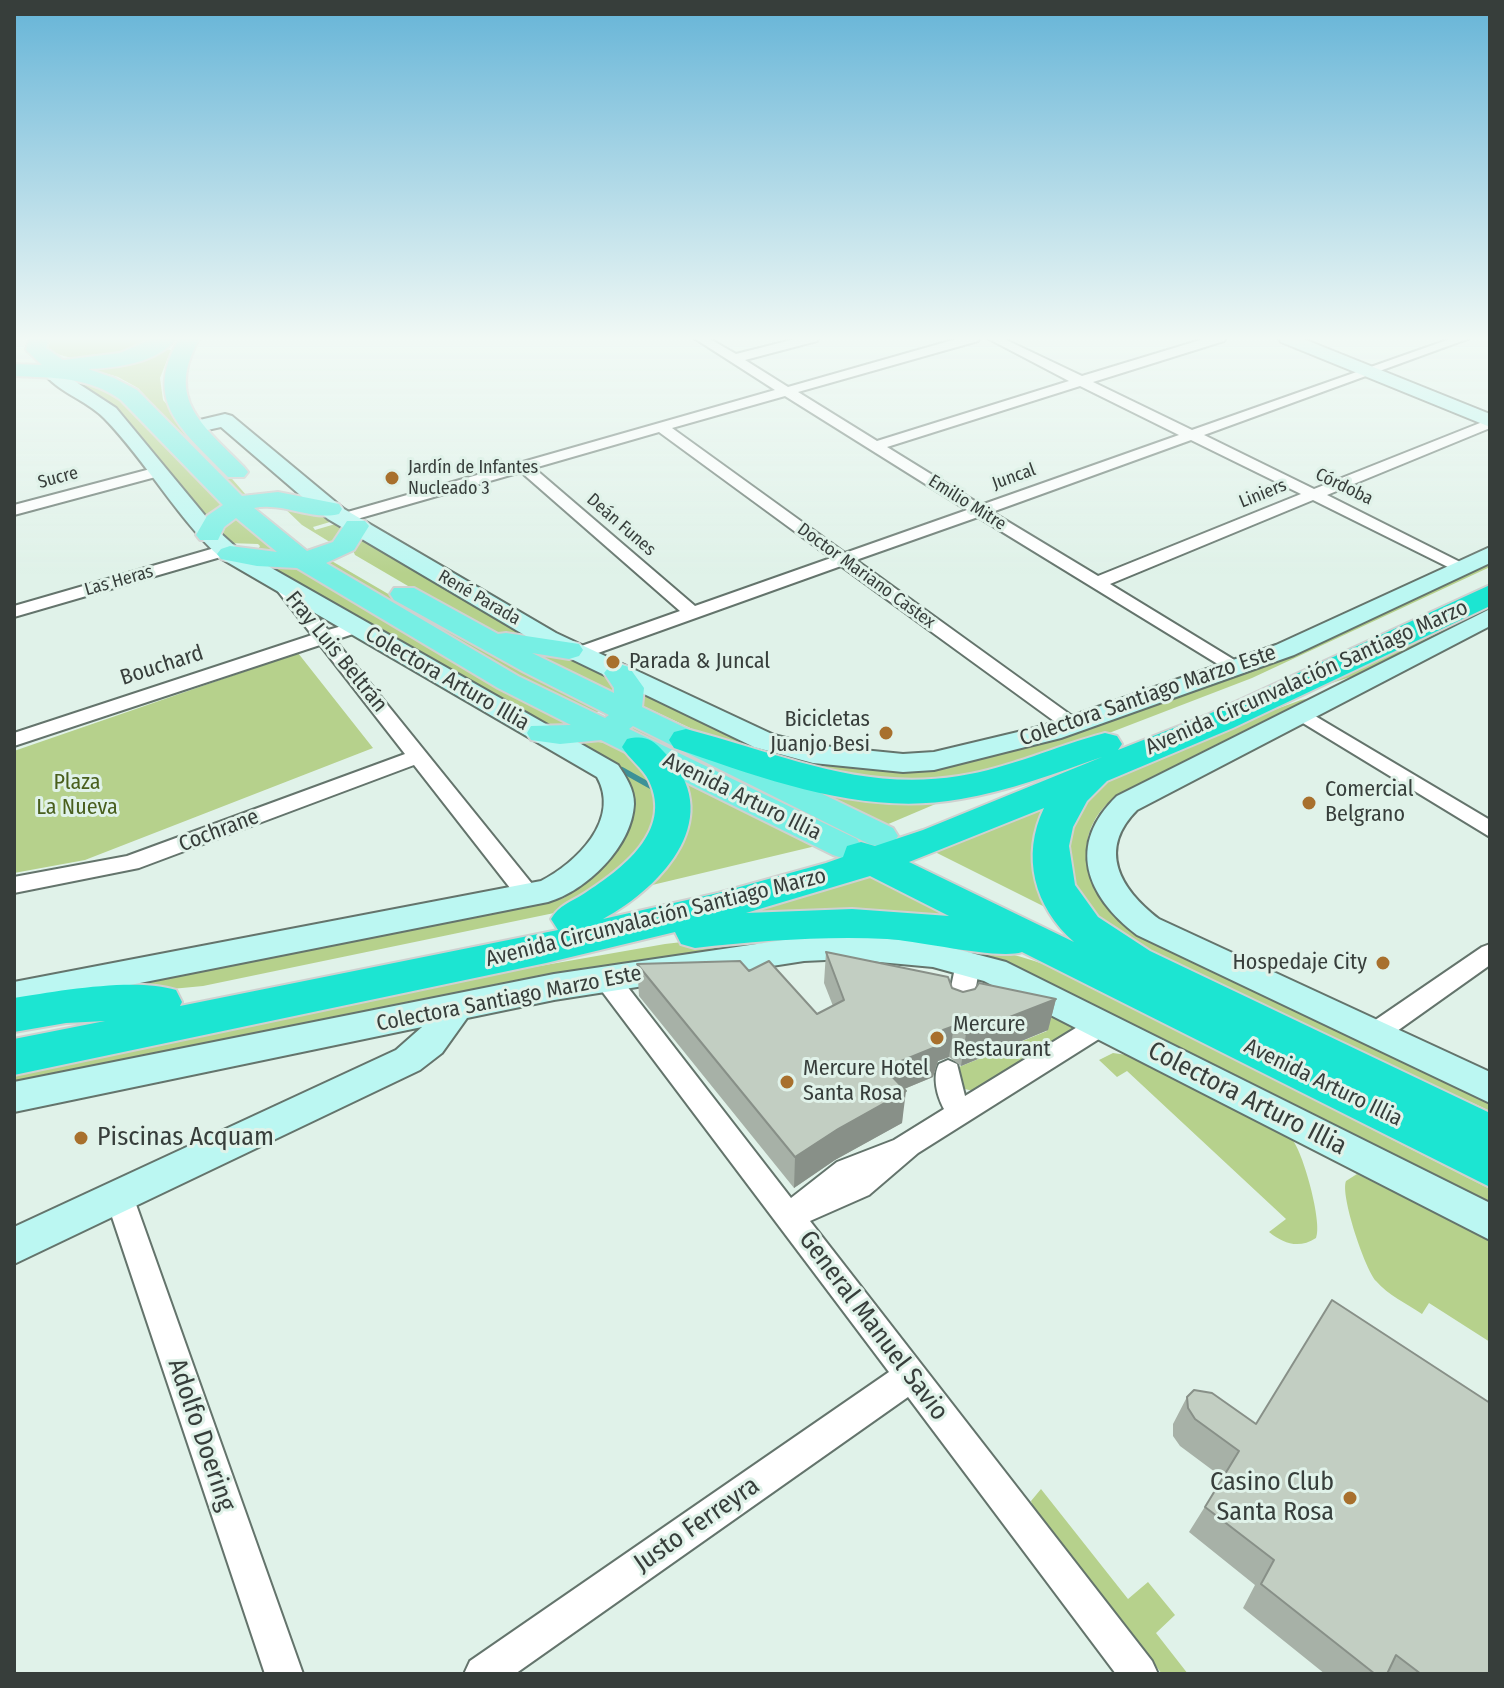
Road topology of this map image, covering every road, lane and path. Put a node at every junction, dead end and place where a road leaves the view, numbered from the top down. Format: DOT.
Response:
graph roads {
  1 [pos="113,417"];
  2 [pos="150,417"];
  3 [pos="187,417"];
  4 [pos="697,417"];
  5 [pos="828,417"];
  6 [pos="968,417"];
  7 [pos="1155,417"];
  8 [pos="1242,417"];
  9 [pos="1490,422"];
  10 [pos="194,427"];
  11 [pos="661,427"];
  12 [pos="1192,435"];
  13 [pos="875,446"];
  14 [pos="523,466"];
  15 [pos="158,472"];
  16 [pos="1314,495"];
  17 [pos="261,498"];
  18 [pos="237,506"];
  19 [pos="14,510"];
  20 [pos="979,510"];
  21 [pos="343,518"];
  22 [pos="221,546"];
  23 [pos="331,552"];
  24 [pos="1490,554"];
  25 [pos="301,559"];
  26 [pos="843,559"];
  27 [pos="1476,571"];
  28 [pos="1096,583"];
  29 [pos="282,585"];
  30 [pos="1490,594"];
  31 [pos="14,612"];
  32 [pos="692,613"];
  33 [pos="1490,616"];
  34 [pos="356,627"];
  35 [pos="470,632"];
  36 [pos="324,637"];
  37 [pos="573,652"];
  38 [pos="1234,668"];
  39 [pos="619,673"];
  40 [pos="1351,687"];
  41 [pos="1300,713"];
  42 [pos="614,720"];
  43 [pos="1072,725"];
  44 [pos="1171,731"];
  45 [pos="542,733"];
  46 [pos="14,740"];
  47 [pos="686,740"];
  48 [pos="639,747"];
  49 [pos="788,750"];
  50 [pos="418,756"];
  51 [pos="1130,758"];
  52 [pos="1490,830"];
  53 [pos="877,848"];
  54 [pos="14,885"];
  55 [pos="529,896"];
  56 [pos="571,919"];
  57 [pos="1490,953"];
  58 [pos="1141,960"];
  59 [pos="968,963"];
  60 [pos="474,964"];
  61 [pos="1004,977"];
  62 [pos="607,979"];
  63 [pos="14,995"];
  64 [pos="456,1007"];
  65 [pos="959,1011"];
  66 [pos="1101,1025"];
  67 [pos="1374,1034"];
  68 [pos="1298,1041"];
  69 [pos="14,1052"];
  70 [pos="948,1071"];
  71 [pos="1490,1088"];
  72 [pos="961,1112"];
  73 [pos="1490,1117"];
  74 [pos="1490,1135"];
  75 [pos="1490,1166"];
  76 [pos="119,1196"];
  77 [pos="789,1216"];
  78 [pos="1490,1222"];
  79 [pos="14,1246"];
  80 [pos="911,1376"];
  81 [pos="284,1674"];
  82 [pos="483,1674"];
  83 [pos="1139,1674"];
  1 -- 15 [label="street, Fray Luis Beltrán"];
  2 -- 18 [label="main road, Avenida Arturo Illia"];
  3 -- 10 [label="main road, Avenida Arturo Illia"];
  4 -- 11 [label="street"];
  5 -- 13 [label="street, Emilio Mitre"];
  6 -- 13 [label="street"];
  7 -- 12 [label="street, Córdoba"];
  8 -- 12 [label="street, Juncal"];
  9 -- 16 [label="street, Liniers"];
  10 -- 17 [label="main road, Avenida Arturo Illia"];
  10 -- 21 [label="street, René Parada"];
  11 -- 14 [label="street"];
  11 -- 26 [label="street, Doctor Mariano Castex"];
  12 -- 16 [label="street, Córdoba"];
  12 -- 20 [label="street, Juncal"];
  13 -- 20 [label="street, Emilio Mitre"];
  14 -- 21 [label="street"];
  14 -- 32 [label="street, Deán Funes"];
  15 -- 19 [label="street, Sucre"];
  15 -- 22 [label="street, Fray Luis Beltrán"];
  16 -- 27 [label="street, Córdoba"];
  16 -- 28 [label="street, Liniers"];
  17 -- 18 [label="main road"];
  17 -- 21 [label="main road"];
  17 -- 23 [label="main road, Avenida Arturo Illia"];
  18 -- 22 [label="main road"];
  18 -- 25 [label="main road, Avenida Arturo Illia"];
  20 -- 26 [label="street, Juncal"];
  20 -- 28 [label="street, Emilio Mitre"];
  21 -- 23 [label="main road"];
  21 -- 37 [label="street, René Parada"];
  22 -- 25 [label="main road"];
  22 -- 29 [label="street, Fray Luis Beltrán"];
  22 -- 31 [label="street, Las Heras"];
  23 -- 25 [label="main road"];
  23 -- 35 [label="main road, Avenida Arturo Illia"];
  24 -- 27 [label="street, Colectora Santiago Marzo Este"];
  25 -- 42 [label="main road, Avenida Arturo Illia"];
  26 -- 32 [label="street, Juncal"];
  26 -- 43 [label="street, Doctor Mariano Castex"];
  27 -- 38 [label="street, Colectora Santiago Marzo Este"];
  27 -- 44 [label="highway, Avenida Circunvalación Santiago Marzo"];
  28 -- 38 [label="street, Emilio Mitre"];
  29 -- 34 [label="street, Colectora Arturo Illia"];
  29 -- 36 [label="street, Fray Luis Beltrán"];
  30 -- 44 [label="highway, Avenida Circunvalación Santiago Marzo"];
  32 -- 37 [label="street, Juncal"];
  33 -- 40 [label="street"];
  34 -- 36 [label="street, Bouchard"];
  34 -- 45 [label="street, Colectora Arturo Illia"];
  35 -- 37 [label="main road"];
  35 -- 42 [label="main road, Avenida Arturo Illia"];
  36 -- 46 [label="street, Bouchard"];
  36 -- 50 [label="street, Fray Luis Beltrán"];
  37 -- 39 [label="street, René Parada"];
  38 -- 43 [label="street, Colectora Santiago Marzo Este"];
  39 -- 42 [label="main road"];
  39 -- 49 [label="street, René Parada"];
  40 -- 41 [label="street"];
  40 -- 44 [label="highway"];
  41 -- 52 [label="street"];
  41 -- 58 [label="street"];
  42 -- 45 [label="main road"];
  42 -- 47 [label="main road, Avenida Arturo Illia"];
  42 -- 48 [label="main road, Avenida Arturo Illia"];
  43 -- 49 [label="street, Colectora Santiago Marzo Este"];
  44 -- 47 [label="highway"];
  44 -- 51 [label="highway, Avenida Circunvalación Santiago Marzo"];
  44 -- 53 [label="highway, Avenida Circunvalación Santiago Marzo"];
  45 -- 55 [label="street, Colectora Arturo Illia"];
  47 -- 53 [label="main road, Avenida Arturo Illia"];
  48 -- 53 [label="main road, Avenida Arturo Illia"];
  48 -- 56 [label="highway"];
  50 -- 54 [label="street, Cochrane"];
  50 -- 55 [label="street, Fray Luis Beltrán"];
  51 -- 53 [label="highway, Avenida Circunvalación Santiago Marzo"];
  51 -- 58 [label="highway"];
  53 -- 56 [label="highway, Avenida Circunvalación Santiago Marzo"];
  53 -- 58 [label="highway, Avenida Arturo Illia"];
  53 -- 60 [label="highway, Avenida Circunvalación Santiago Marzo"];
  55 -- 63 [label="street"];
  56 -- 69 [label="highway, Avenida Circunvalación Santiago Marzo"];
  57 -- 67 [label="street"];
  58 -- 60 [label="highway"];
  58 -- 67 [label="street"];
  58 -- 68 [label="highway, Avenida Arturo Illia"];
  58 -- 75 [label="highway, Avenida Arturo Illia"];
  59 -- 61 [label="street, Colectora Santiago Marzo Este"];
  59 -- 62 [label="street, Colectora Santiago Marzo Este"];
  59 -- 65 [label="street"];
  60 -- 69 [label="highway, Avenida Circunvalación Santiago Marzo"];
  61 -- 66 [label="street, Colectora Arturo Illia"];
  62 -- 64 [label="street, Colectora Santiago Marzo Este"];
  62 -- 77 [label="street, General Manuel Savio"];
  64 -- 69 [label="street, Colectora Santiago Marzo Este"];
  64 -- 76 [label="street"];
  66 -- 72 [label="street"];
  66 -- 78 [label="street, Colectora Arturo Illia"];
  67 -- 71 [label="street"];
  68 -- 73 [label="highway"];
  68 -- 74 [label="highway, Avenida Arturo Illia"];
  70 -- 72 [label="street"];
  72 -- 77 [label="street"];
  76 -- 79 [label="street"];
  76 -- 81 [label="street, Adolfo Doering"];
  77 -- 80 [label="street, General Manuel Savio"];
  80 -- 82 [label="street, Justo Ferreyra"];
  80 -- 83 [label="street, General Manuel Savio"];
}
